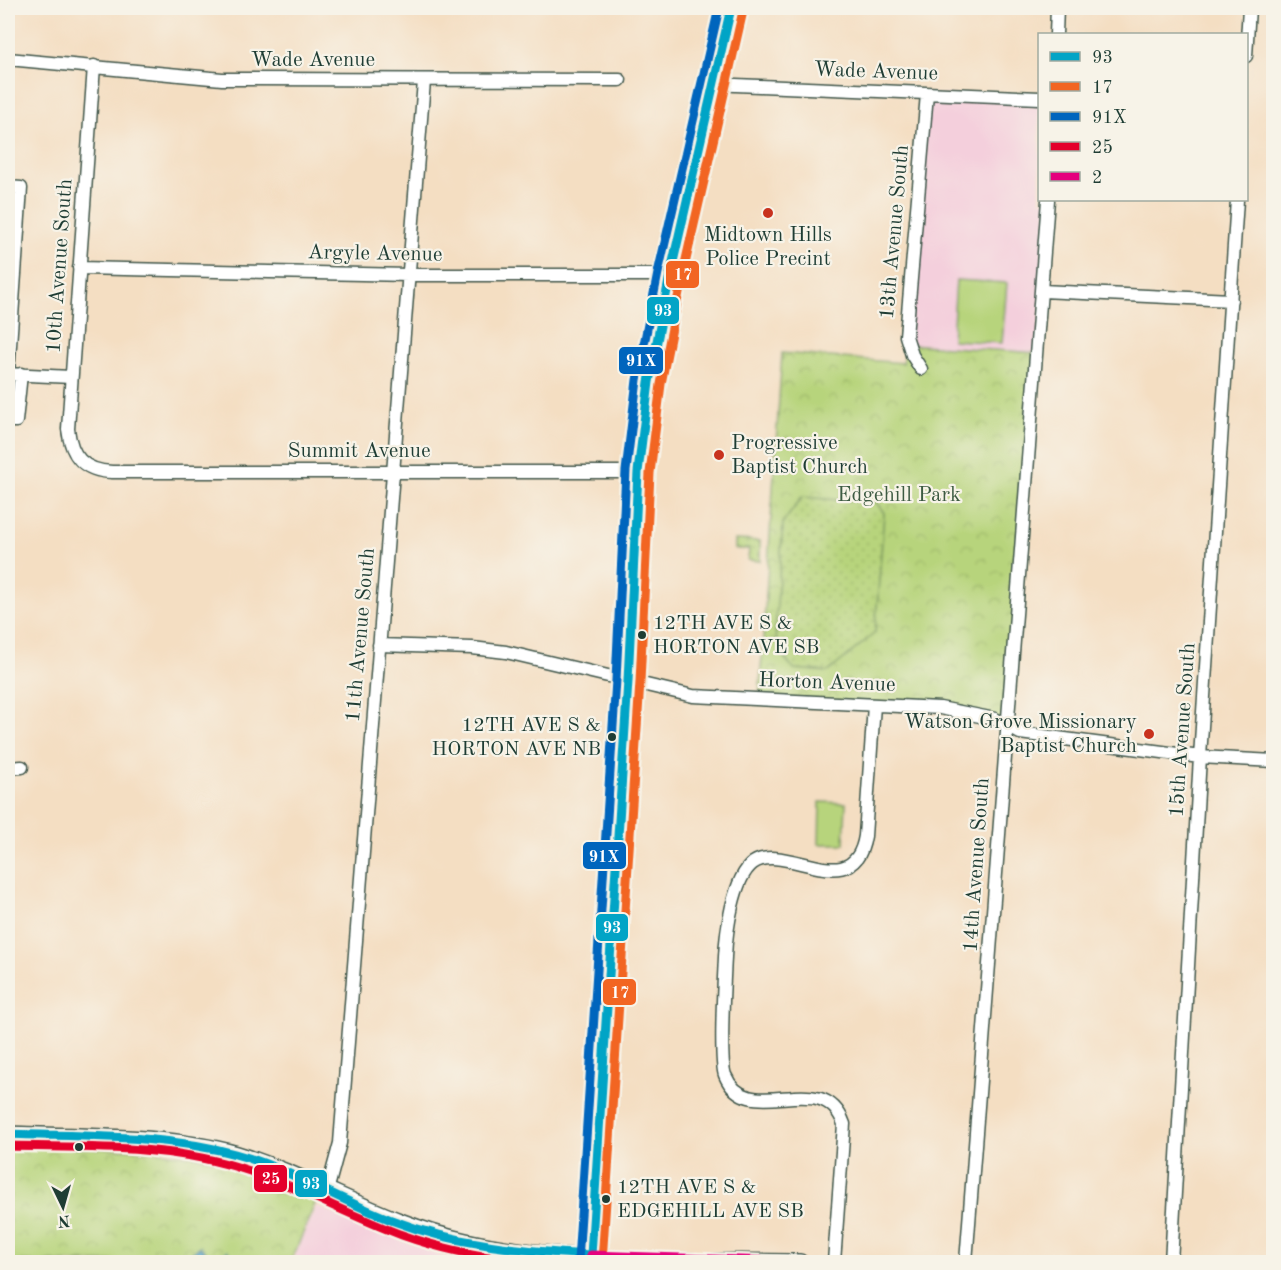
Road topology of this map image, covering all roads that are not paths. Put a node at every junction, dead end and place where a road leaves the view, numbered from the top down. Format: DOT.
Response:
graph roads {
  1 [pos="731,8"];
  2 [pos="1057,8"];
  3 [pos="1250,8"];
  4 [pos="1056,33"];
  5 [pos="1248,33"];
  6 [pos="8,59"];
  7 [pos="94,66"];
  8 [pos="620,80"];
  9 [pos="424,81"];
  10 [pos="712,84"];
  11 [pos="927,94"];
  12 [pos="1038,98"];
  13 [pos="8,188"];
  14 [pos="1048,201"];
  15 [pos="1237,201"];
  16 [pos="79,268"];
  17 [pos="408,275"];
  18 [pos="670,275"];
  19 [pos="1042,291"];
  20 [pos="1231,300"];
  21 [pos="921,369"];
  22 [pos="8,374"];
  23 [pos="21,374"];
  24 [pos="70,377"];
  25 [pos="8,421"];
  26 [pos="82,464"];
  27 [pos="395,470"];
  28 [pos="638,472"];
  29 [pos="379,645"];
  30 [pos="628,681"];
  31 [pos="874,705"];
  32 [pos="1008,726"];
  33 [pos="1200,757"];
  34 [pos="1274,760"];
  35 [pos="22,766"];
  36 [pos="8,768"];
  37 [pos="8,1134"];
  38 [pos="327,1191"];
  39 [pos="591,1259"];
  40 [pos="784,1262"];
  41 [pos="800,1263"];
  42 [pos="834,1263"];
  43 [pos="966,1263"];
  44 [pos="1171,1263"];
  1 -- 10 [label="main road"];
  2 -- 4 [label="street"];
  3 -- 5 [label="street"];
  6 -- 7 [label="street, Wade Avenue"];
  7 -- 9 [label="street, Wade Avenue"];
  7 -- 16 [label="street, 10th Avenue South"];
  8 -- 9 [label="street, Wade Avenue"];
  9 -- 17 [label="street, 11th Avenue South"];
  10 -- 11 [label="street, Wade Avenue"];
  10 -- 18 [label="main road"];
  11 -- 12 [label="street, Wade Avenue"];
  11 -- 21 [label="street, 13th Avenue South"];
  13 -- 22 [label="street"];
  14 -- 19 [label="street, 14th Avenue South"];
  15 -- 20 [label="street, 15th Avenue South"];
  16 -- 17 [label="street, Argyle Avenue"];
  16 -- 24 [label="street, 10th Avenue South"];
  17 -- 18 [label="street, Argyle Avenue"];
  17 -- 27 [label="street, 11th Avenue South"];
  18 -- 28 [label="main road"];
  19 -- 20 [label="street"];
  19 -- 32 [label="street, 14th Avenue South"];
  20 -- 33 [label="street, 15th Avenue South"];
  22 -- 23 [label="street"];
  23 -- 24 [label="street"];
  23 -- 25 [label="street"];
  24 -- 26 [label="street, 10th Avenue South"];
  26 -- 27 [label="street, Summit Avenue"];
  27 -- 28 [label="street, Summit Avenue"];
  27 -- 29 [label="street, 11th Avenue South"];
  28 -- 30 [label="main road"];
  29 -- 30 [label="street, Horton Avenue"];
  29 -- 38 [label="street, 11th Avenue South"];
  30 -- 31 [label="street, Horton Avenue"];
  30 -- 39 [label="main road"];
  31 -- 32 [label="street, Horton Avenue"];
  31 -- 42 [label="street"];
  32 -- 33 [label="street, Horton Avenue"];
  32 -- 43 [label="street, 14th Avenue South"];
  33 -- 34 [label="street, Horton Avenue"];
  33 -- 44 [label="street, 15th Avenue South"];
  35 -- 36 [label="street"];
  37 -- 38 [label="street"];
  38 -- 39 [label="street"];
  39 -- 40 [label="street"];
  40 -- 41 [label="street"];
}
